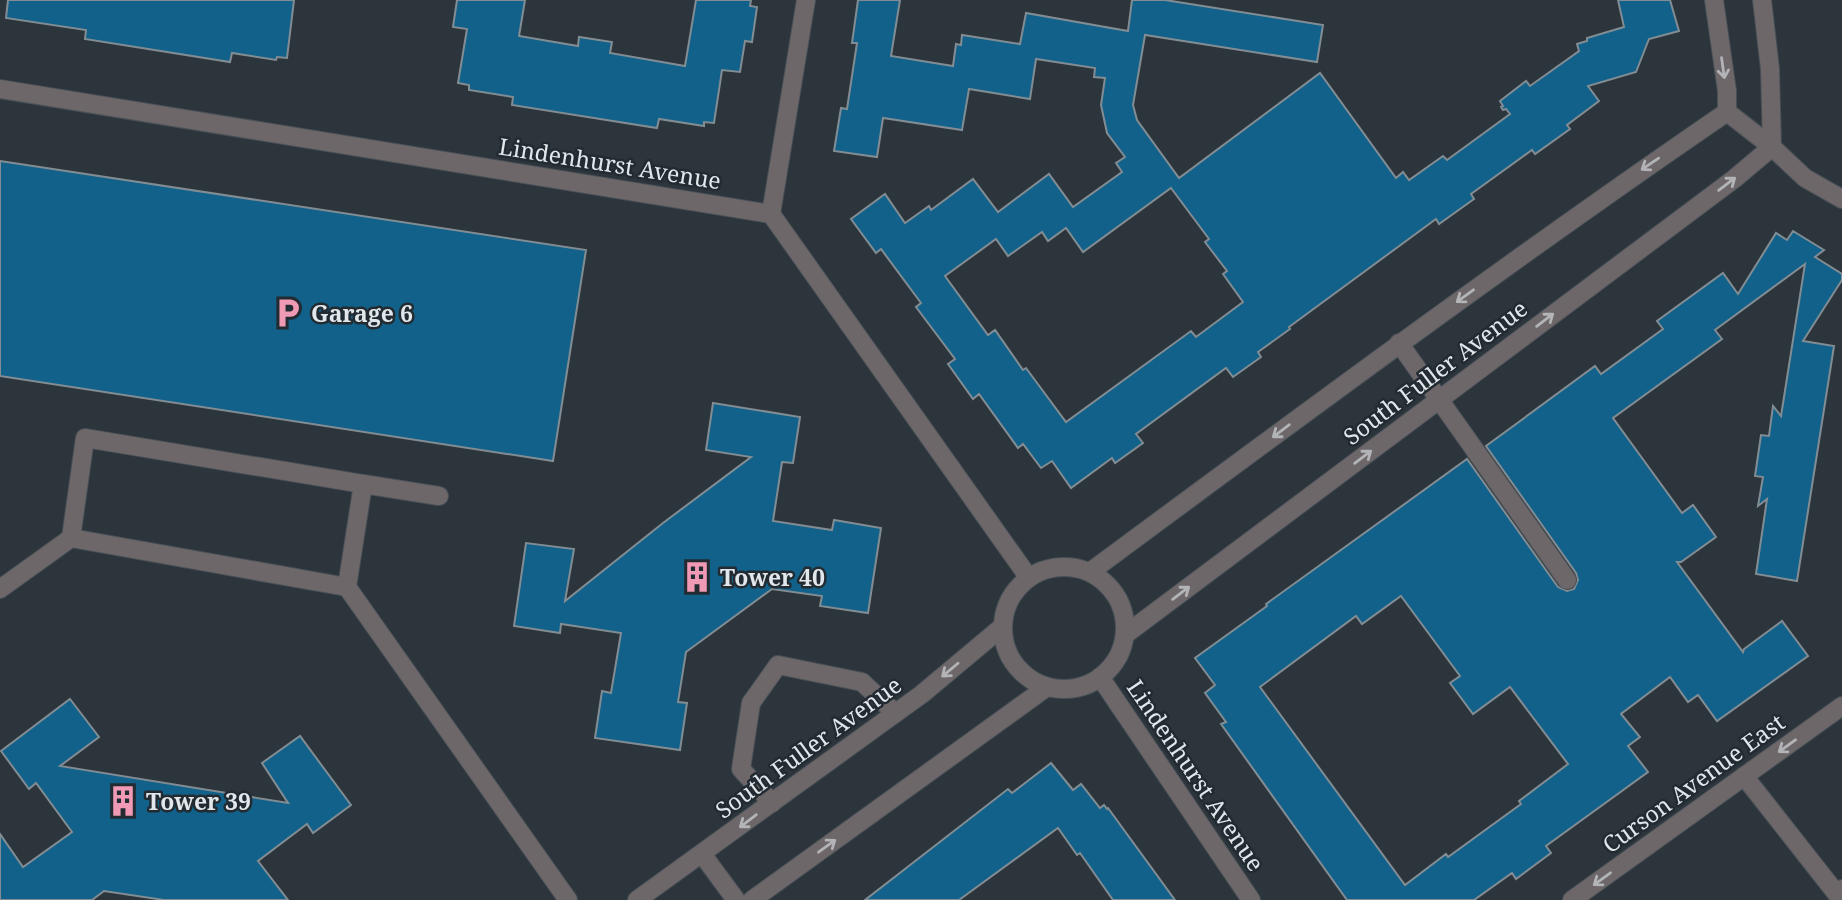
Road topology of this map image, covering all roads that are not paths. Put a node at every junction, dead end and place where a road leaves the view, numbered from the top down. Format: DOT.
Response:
graph roads {
  1 [pos="806,0"];
  2 [pos="1714,0"];
  3 [pos="1762,0"];
  4 [pos="0,89"];
  5 [pos="1727,112"];
  6 [pos="1772,147"];
  7 [pos="1842,199"];
  8 [pos="771,214"];
  9 [pos="1399,343"];
  10 [pos="1438,400"];
  11 [pos="363,484"];
  12 [pos="439,496"];
  13 [pos="71,538"];
  14 [pos="1090,572"];
  15 [pos="1029,578"];
  16 [pos="1567,580"];
  17 [pos="347,587"];
  18 [pos="0,589"];
  19 [pos="1002,626"];
  20 [pos="1126,634"];
  21 [pos="1100,677"];
  22 [pos="1047,687"];
  23 [pos="1842,706"];
  24 [pos="895,713"];
  25 [pos="1744,776"];
  26 [pos="772,803"];
  27 [pos="702,855"];
  28 [pos="1842,889"];
  29 [pos="568,900"];
  30 [pos="637,900"];
  31 [pos="736,900"];
  32 [pos="752,900"];
  33 [pos="1251,900"];
  34 [pos="1572,900"];
  1 -- 8 [label="street"];
  2 -- 5 [label="street, one-way"];
  3 -- 6 [label="street"];
  4 -- 8 [label="street, Lindenhurst Avenue"];
  5 -- 6 [label="street"];
  5 -- 9 [label="street, South Fuller Avenue, one-way"];
  6 -- 7 [label="street"];
  10 -- 6 [label="street, South Fuller Avenue, one-way"];
  8 -- 15 [label="street"];
  9 -- 10 [label="street"];
  9 -- 14 [label="street, South Fuller Avenue, one-way"];
  10 -- 16 [label="street"];
  20 -- 10 [label="street, South Fuller Avenue, one-way"];
  11 -- 12 [label="street"];
  11 -- 13 [label="street"];
  11 -- 17 [label="street"];
  13 -- 17 [label="street"];
  13 -- 18 [label="street"];
  14 -- 15 [label="street"];
  14 -- 20 [label="street"];
  15 -- 19 [label="street"];
  17 -- 29 [label="street"];
  19 -- 22 [label="street"];
  19 -- 24 [label="street, South Fuller Avenue, one-way"];
  20 -- 21 [label="street"];
  21 -- 22 [label="street"];
  21 -- 33 [label="street, Lindenhurst Avenue"];
  32 -- 22 [label="street, one-way"];
  23 -- 25 [label="street, Curson Avenue East, one-way"];
  24 -- 26 [label="street, South Fuller Avenue"];
  24 -- 26 [label="street"];
  25 -- 28 [label="street"];
  25 -- 34 [label="street, Curson Avenue East, one-way"];
  26 -- 27 [label="street, South Fuller Avenue, one-way"];
  27 -- 30 [label="street, South Fuller Avenue"];
  27 -- 31 [label="street"];
}
